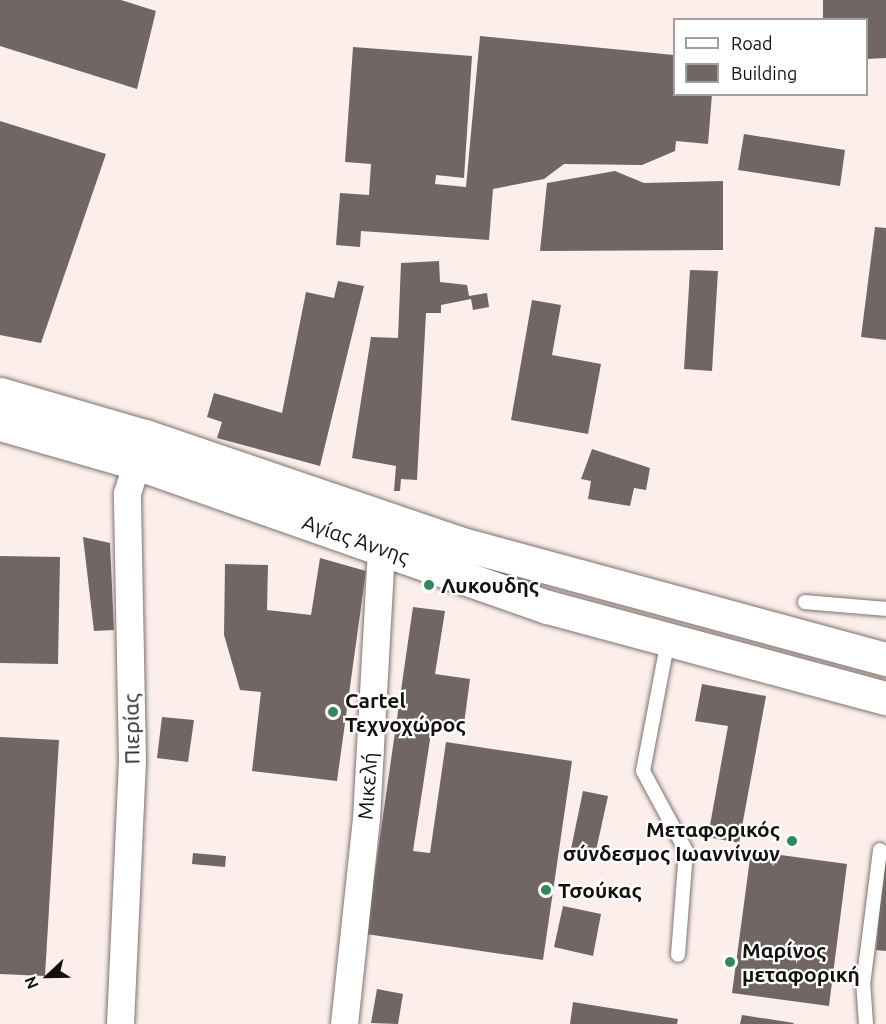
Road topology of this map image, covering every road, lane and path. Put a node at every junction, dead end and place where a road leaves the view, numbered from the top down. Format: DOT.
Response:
graph roads {
  1 [pos="0,394"];
  2 [pos="0,424"];
  3 [pos="140,449"];
  4 [pos="381,547"];
  5 [pos="805,602"];
  6 [pos="886,609"];
  7 [pos="668,639"];
  8 [pos="886,659"];
  9 [pos="886,698"];
  10 [pos="879,850"];
  11 [pos="678,955"];
  12 [pos="120,1024"];
  13 [pos="344,1024"];
  14 [pos="866,1024"];
  1 -- 3 [label="street, Αγίας Άννης"];
  2 -- 3 [label="street, Αγίας Άννης"];
  3 -- 4 [label="street, Αγίας Άννης"];
  3 -- 8 [label="street, Αγίας Άννης"];
  3 -- 12 [label="street, Πιερίας"];
  4 -- 7 [label="street, Αγίας Άννης"];
  4 -- 13 [label="street, Μικελή"];
  5 -- 6 [label="lane"];
  7 -- 9 [label="street, Αγίας Άννης"];
  7 -- 11 [label="lane"];
  10 -- 14 [label="lane"];
}
